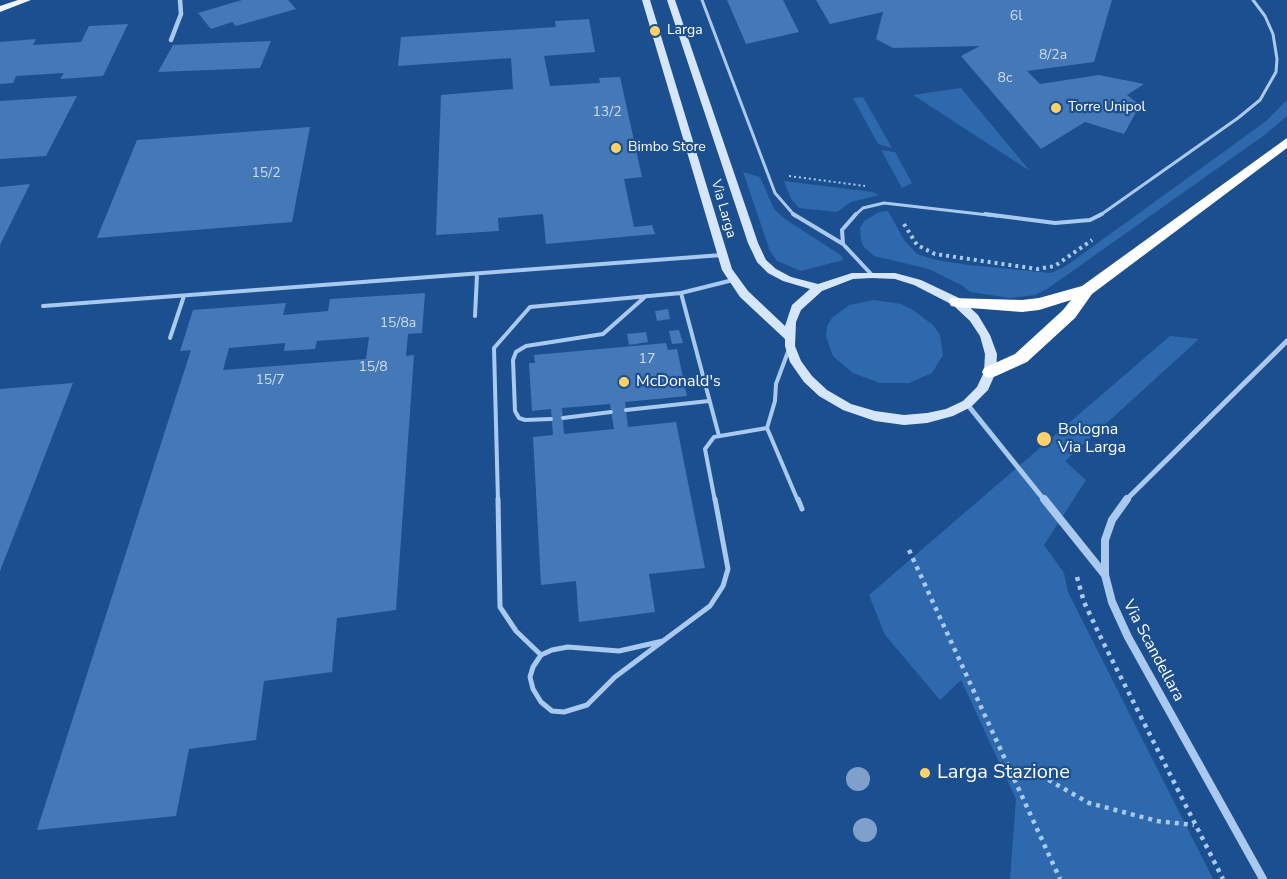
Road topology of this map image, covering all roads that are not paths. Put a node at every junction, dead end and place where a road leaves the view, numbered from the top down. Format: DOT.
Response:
graph roads {
  1 [pos="27,0"];
  2 [pos="180,0"];
  3 [pos="646,0"];
  4 [pos="671,0"];
  5 [pos="702,0"];
  6 [pos="1253,0"];
  7 [pos="0,9"];
  8 [pos="171,40"];
  9 [pos="1287,142"];
  10 [pos="843,244"];
  11 [pos="722,255"];
  12 [pos="477,275"];
  13 [pos="872,275"];
  14 [pos="733,280"];
  15 [pos="818,288"];
  16 [pos="1087,290"];
  17 [pos="681,293"];
  18 [pos="184,296"];
  19 [pos="646,296"];
  20 [pos="957,302"];
  21 [pos="43,306"];
  22 [pos="475,316"];
  23 [pos="170,338"];
  24 [pos="789,341"];
  25 [pos="1287,341"];
  26 [pos="990,372"];
  27 [pos="709,401"];
  28 [pos="967,404"];
  29 [pos="626,410"];
  30 [pos="611,412"];
  31 [pos="562,418"];
  32 [pos="551,419"];
  33 [pos="767,428"];
  34 [pos="718,436"];
  35 [pos="802,509"];
  36 [pos="1105,575"];
  37 [pos="664,640"];
  38 [pos="541,655"];
  39 [pos="1263,879"];
  1 -- 7 [label="main road"];
  2 -- 8 [label="street"];
  3 -- 11 [label="main road, Via Larga"];
  4 -- 15 [label="main road, Via Larga"];
  5 -- 10 [label="lane"];
  6 -- 10 [label="lane"];
  9 -- 16 [label="highway"];
  10 -- 13 [label="lane"];
  11 -- 12 [label="lane"];
  11 -- 14 [label="main road, Via Larga"];
  12 -- 18 [label="lane"];
  12 -- 22 [label="lane"];
  13 -- 15 [label="main road"];
  13 -- 20 [label="main road"];
  14 -- 17 [label="lane"];
  14 -- 24 [label="main road, Via Larga"];
  15 -- 24 [label="main road"];
  16 -- 20 [label="highway"];
  16 -- 26 [label="highway"];
  17 -- 19 [label="lane"];
  17 -- 27 [label="lane"];
  18 -- 21 [label="lane"];
  18 -- 23 [label="lane"];
  19 -- 32 [label="lane"];
  19 -- 38 [label="lane"];
  20 -- 26 [label="main road"];
  24 -- 28 [label="main road"];
  24 -- 33 [label="lane"];
  25 -- 36 [label="street, Via Scandellara"];
  26 -- 28 [label="main road"];
  27 -- 29 [label="lane"];
  27 -- 34 [label="lane"];
  28 -- 36 [label="street"];
  30 -- 31 [label="lane"];
  33 -- 34 [label="lane"];
  33 -- 35 [label="lane"];
  34 -- 37 [label="lane"];
  36 -- 39 [label="street, Via Scandellara"];
  37 -- 38 [label="lane"];
  37 -- 38 [label="lane"];
}
